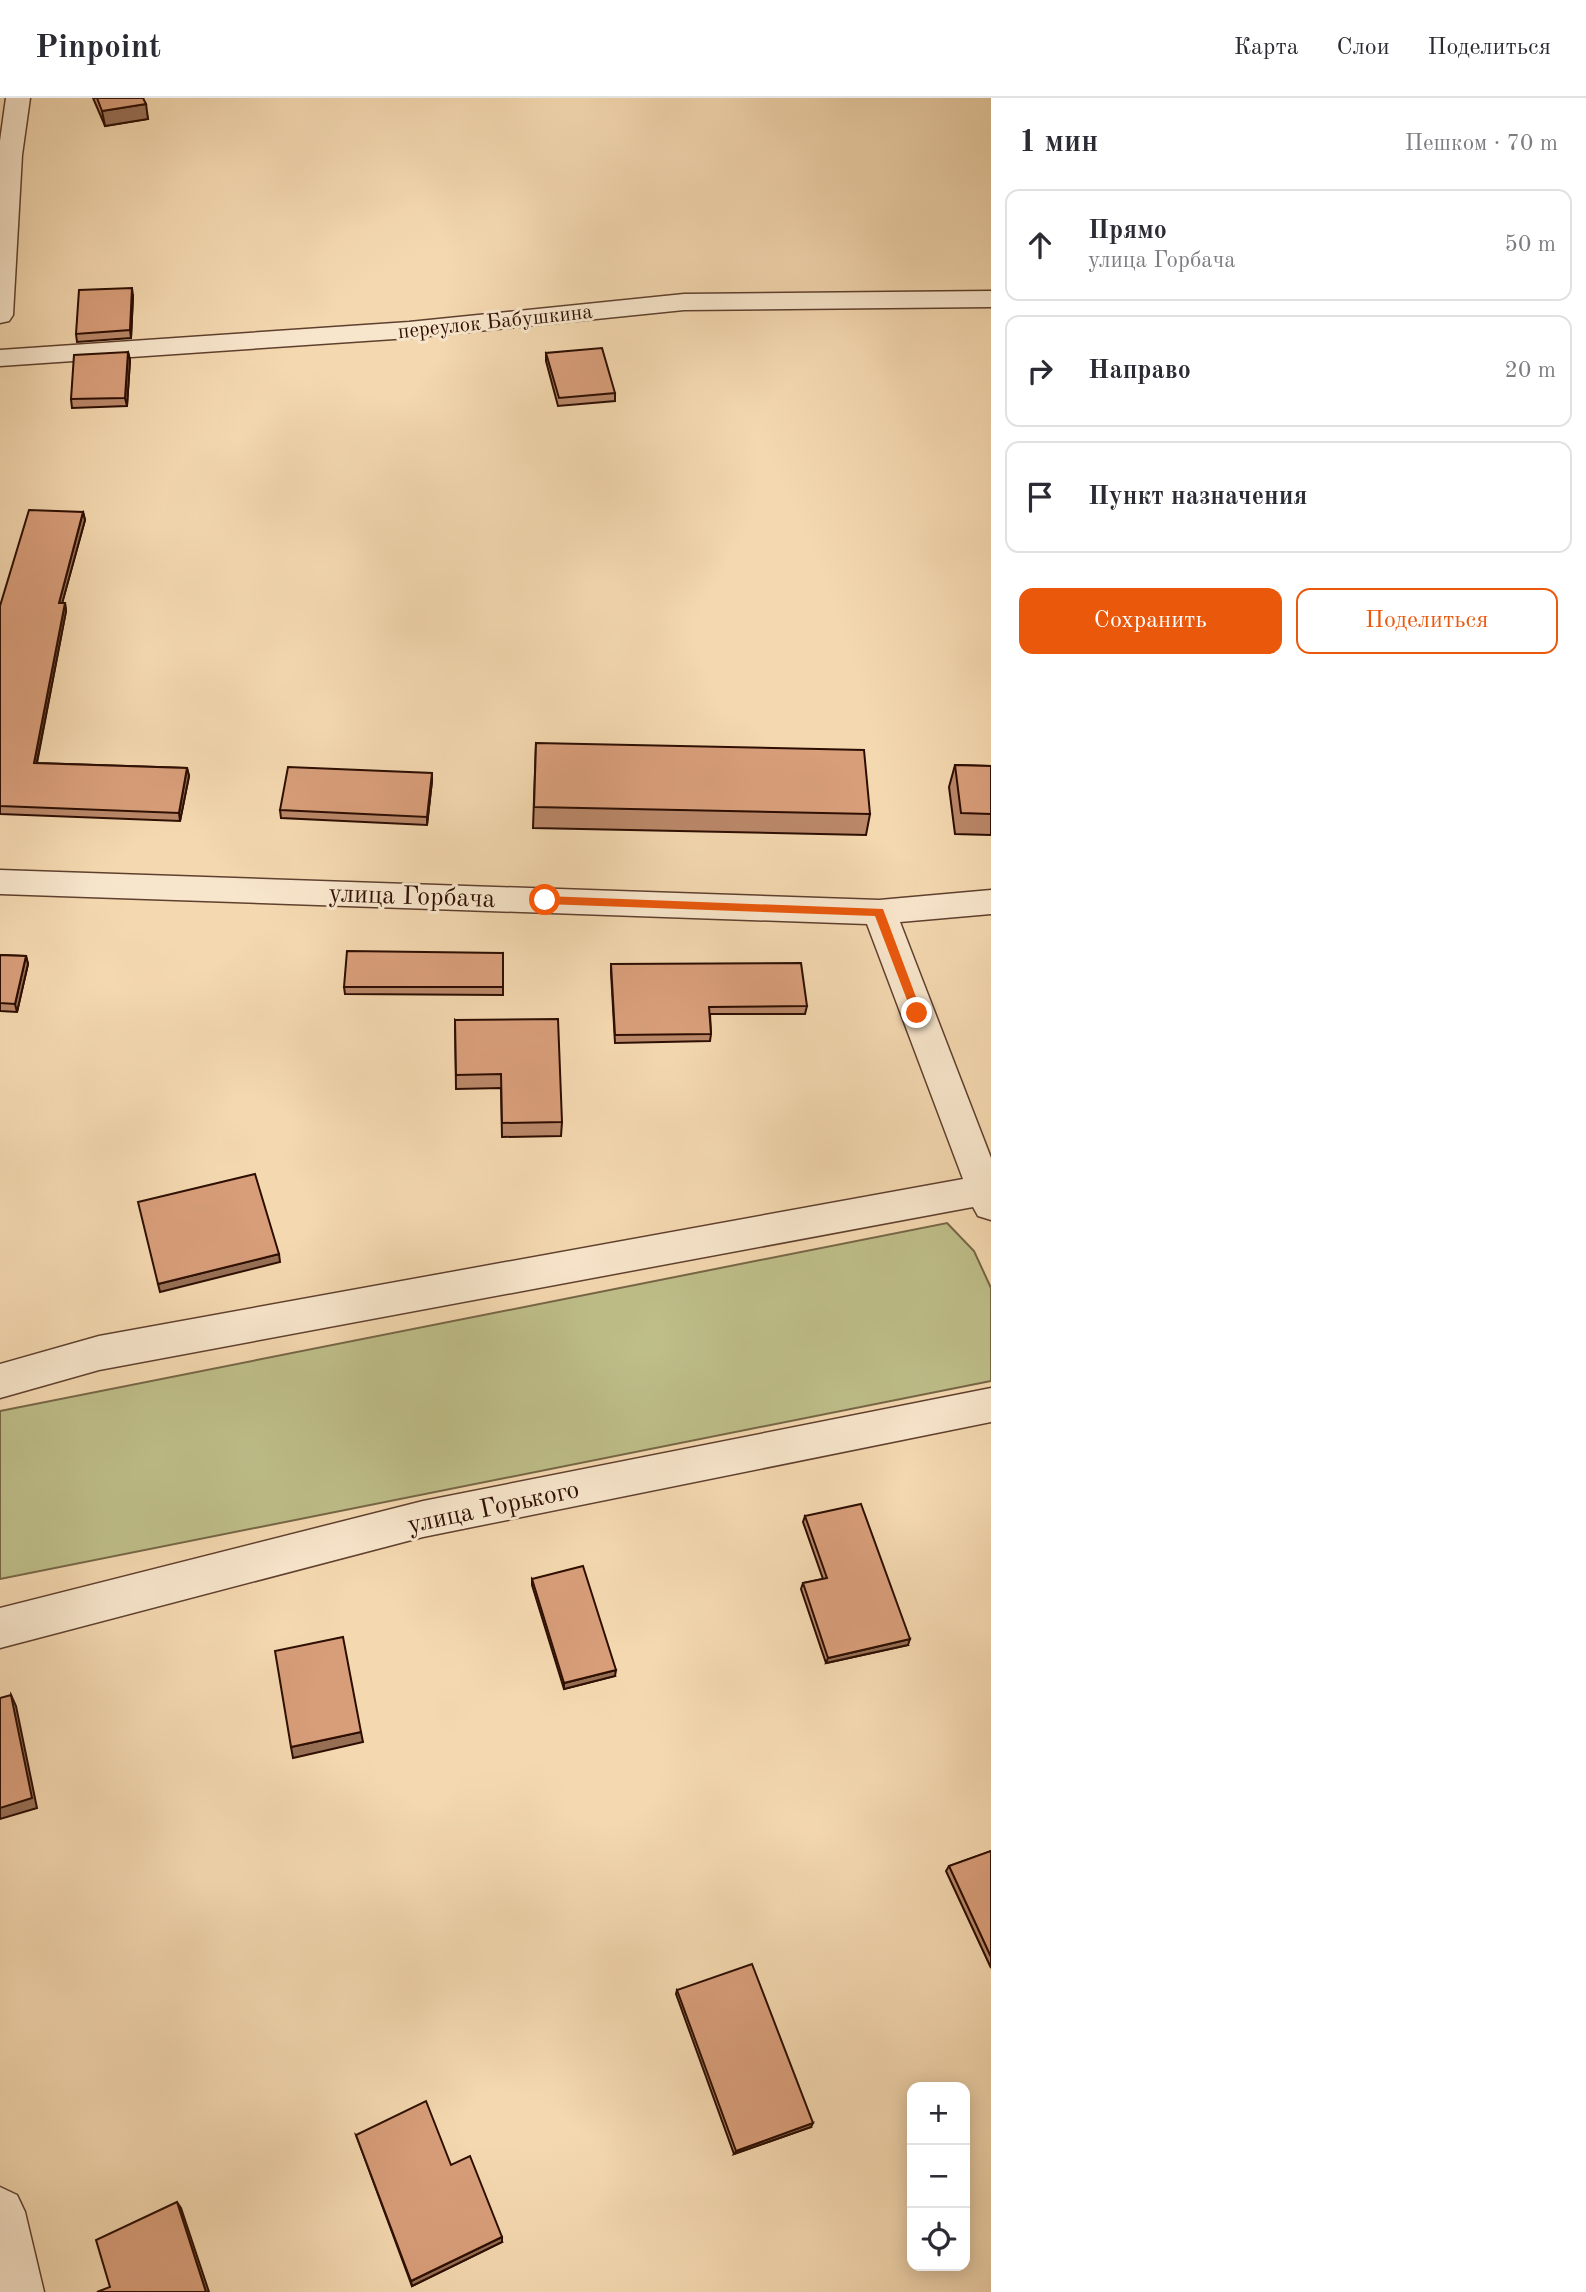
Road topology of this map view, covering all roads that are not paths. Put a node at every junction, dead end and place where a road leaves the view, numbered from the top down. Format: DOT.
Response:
graph roads {
  1 [pos="18,98"];
  2 [pos="991,299"];
  3 [pos="0,315"];
  4 [pos="0,358"];
  5 [pos="0,882"];
  6 [pos="991,902"];
  7 [pos="879,912"];
  8 [pos="987,1197"];
  9 [pos="0,1381"];
  10 [pos="991,1405"];
  11 [pos="0,1628"];
  12 [pos="0,2212"];
  13 [pos="19,2292"];
  1 -- 3 [label="street"];
  2 -- 4 [label="street, переулок Бабушкина"];
  5 -- 7 [label="street, улица Горбача"];
  6 -- 7 [label="street, улица Горбача"];
  7 -- 8 [label="street"];
  8 -- 9 [label="street"];
  10 -- 11 [label="street, улица Горького"];
  12 -- 13 [label="street"];
}
